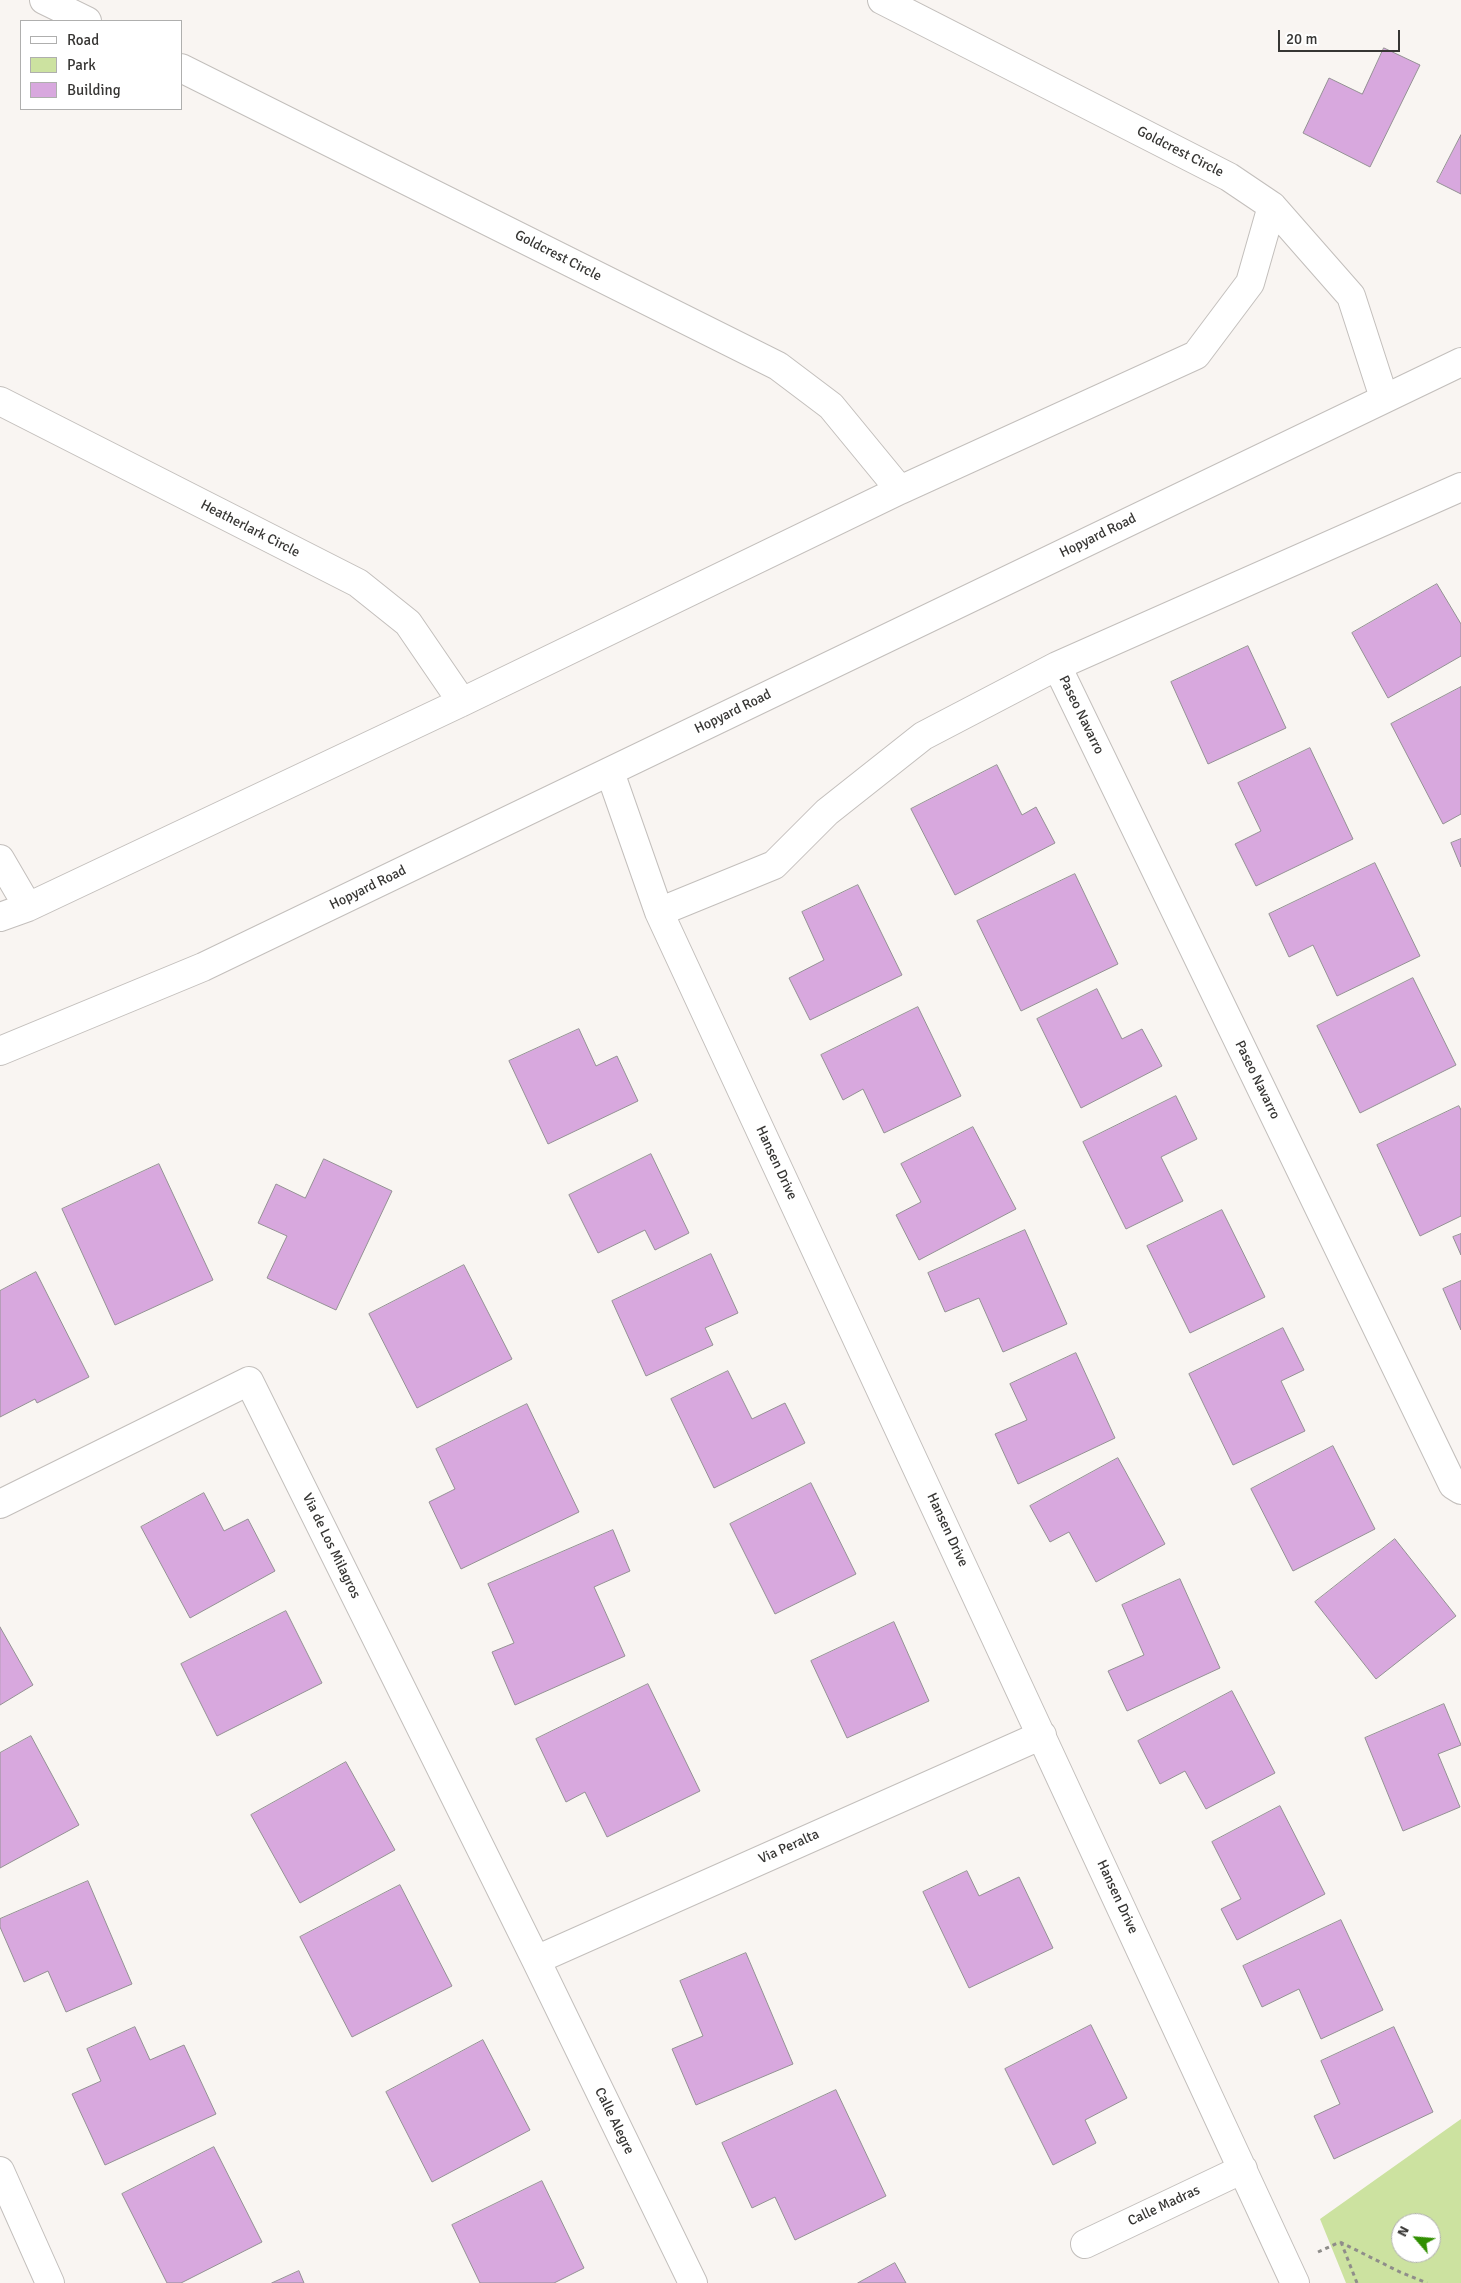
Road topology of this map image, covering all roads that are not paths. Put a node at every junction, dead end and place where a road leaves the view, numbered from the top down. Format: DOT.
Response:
graph roads {
  1 [pos="44,0"];
  2 [pos="882,0"];
  3 [pos="85,20"];
  4 [pos="182,68"];
  5 [pos="1272,206"];
  6 [pos="1461,362"];
  7 [pos="1384,398"];
  8 [pos="0,401"];
  9 [pos="1461,487"];
  10 [pos="900,490"];
  11 [pos="1057,666"];
  12 [pos="462,702"];
  13 [pos="610,772"];
  14 [pos="0,859"];
  15 [pos="28,907"];
  16 [pos="659,912"];
  17 [pos="0,917"];
  18 [pos="0,1051"];
  19 [pos="1461,1490"];
  20 [pos="0,1504"];
  21 [pos="1042,1734"];
  22 [pos="536,1960"];
  23 [pos="1243,2169"];
  24 [pos="0,2171"];
  25 [pos="1085,2244"];
  26 [pos="50,2283"];
  27 [pos="692,2283"];
  28 [pos="1295,2283"];
  1 -- 3 [label="street"];
  2 -- 5 [label="street, Goldcrest Circle"];
  4 -- 10 [label="street, Goldcrest Circle"];
  5 -- 7 [label="street, Goldcrest Circle"];
  5 -- 10 [label="street"];
  6 -- 7 [label="street, Hopyard Road"];
  7 -- 13 [label="street, Hopyard Road"];
  8 -- 12 [label="street, Heatherlark Circle"];
  9 -- 11 [label="street"];
  10 -- 12 [label="street"];
  11 -- 16 [label="street"];
  11 -- 19 [label="street, Paseo Navarro"];
  12 -- 15 [label="street"];
  13 -- 16 [label="street, Hansen Drive"];
  13 -- 18 [label="street, Hopyard Road"];
  14 -- 15 [label="street"];
  15 -- 17 [label="street"];
  16 -- 21 [label="street, Hansen Drive"];
  20 -- 22 [label="street, Via de Los Milagros"];
  21 -- 22 [label="street, Via Peralta"];
  21 -- 23 [label="street, Hansen Drive"];
  22 -- 27 [label="street, Calle Alegre"];
  23 -- 25 [label="street, Calle Madras"];
  23 -- 28 [label="street, Hansen Drive"];
  24 -- 26 [label="street"];
}
